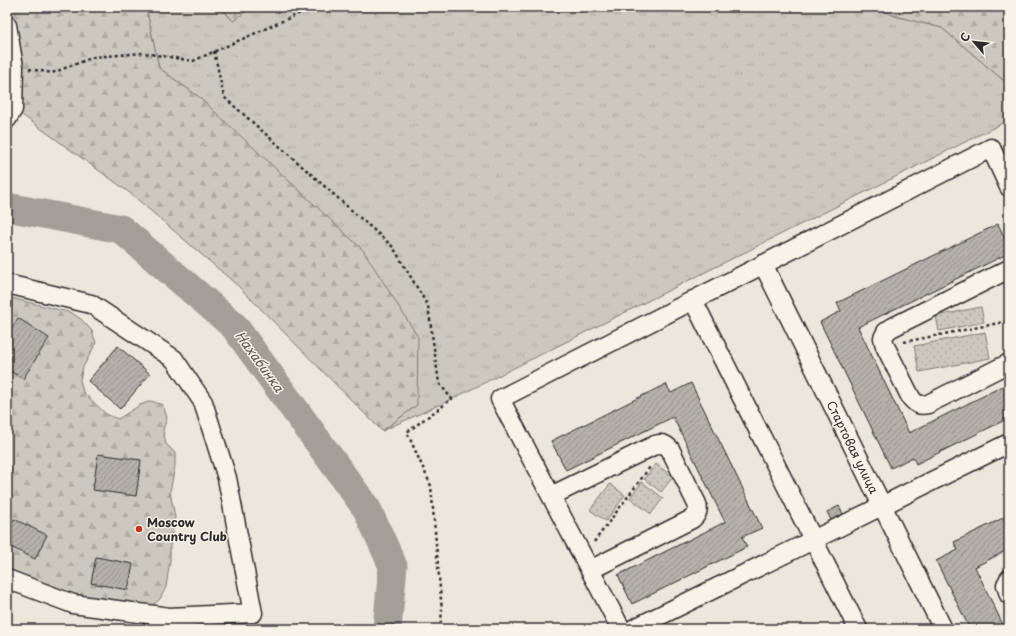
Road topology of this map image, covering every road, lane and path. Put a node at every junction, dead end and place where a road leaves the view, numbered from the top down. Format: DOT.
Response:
graph roads {
  1 [pos="314,7"];
  2 [pos="7,25"];
  3 [pos="214,51"];
  4 [pos="14,67"];
  5 [pos="7,119"];
  6 [pos="1009,187"];
  7 [pos="763,264"];
  8 [pos="1009,269"];
  9 [pos="7,284"];
  10 [pos="693,300"];
  11 [pos="1009,321"];
  12 [pos="885,346"];
  13 [pos="1009,363"];
  14 [pos="1009,443"];
  15 [pos="666,445"];
  16 [pos="551,496"];
  17 [pos="882,505"];
  18 [pos="814,539"];
  19 [pos="594,542"];
  20 [pos="590,570"];
  21 [pos="7,579"];
  22 [pos="1009,579"];
  23 [pos="1009,595"];
  24 [pos="440,629"];
  25 [pos="621,629"];
  26 [pos="632,629"];
  27 [pos="858,629"];
  28 [pos="943,629"];
  1 -- 3 [label="path"];
  2 -- 4 [label="street"];
  3 -- 4 [label="path"];
  3 -- 24 [label="path"];
  4 -- 5 [label="street"];
  6 -- 7 [label="street"];
  7 -- 10 [label="street"];
  7 -- 17 [label="street, Стартовая улица"];
  8 -- 12 [label="street"];
  9 -- 21 [label="street"];
  10 -- 16 [label="street"];
  10 -- 18 [label="street"];
  11 -- 12 [label="path"];
  12 -- 13 [label="street"];
  14 -- 17 [label="street"];
  15 -- 16 [label="street"];
  15 -- 19 [label="path"];
  15 -- 20 [label="street"];
  16 -- 20 [label="street"];
  17 -- 18 [label="street"];
  17 -- 28 [label="street, Стартовая улица"];
  18 -- 26 [label="street"];
  18 -- 27 [label="street"];
  20 -- 25 [label="street"];
  22 -- 23 [label="street"];
}
